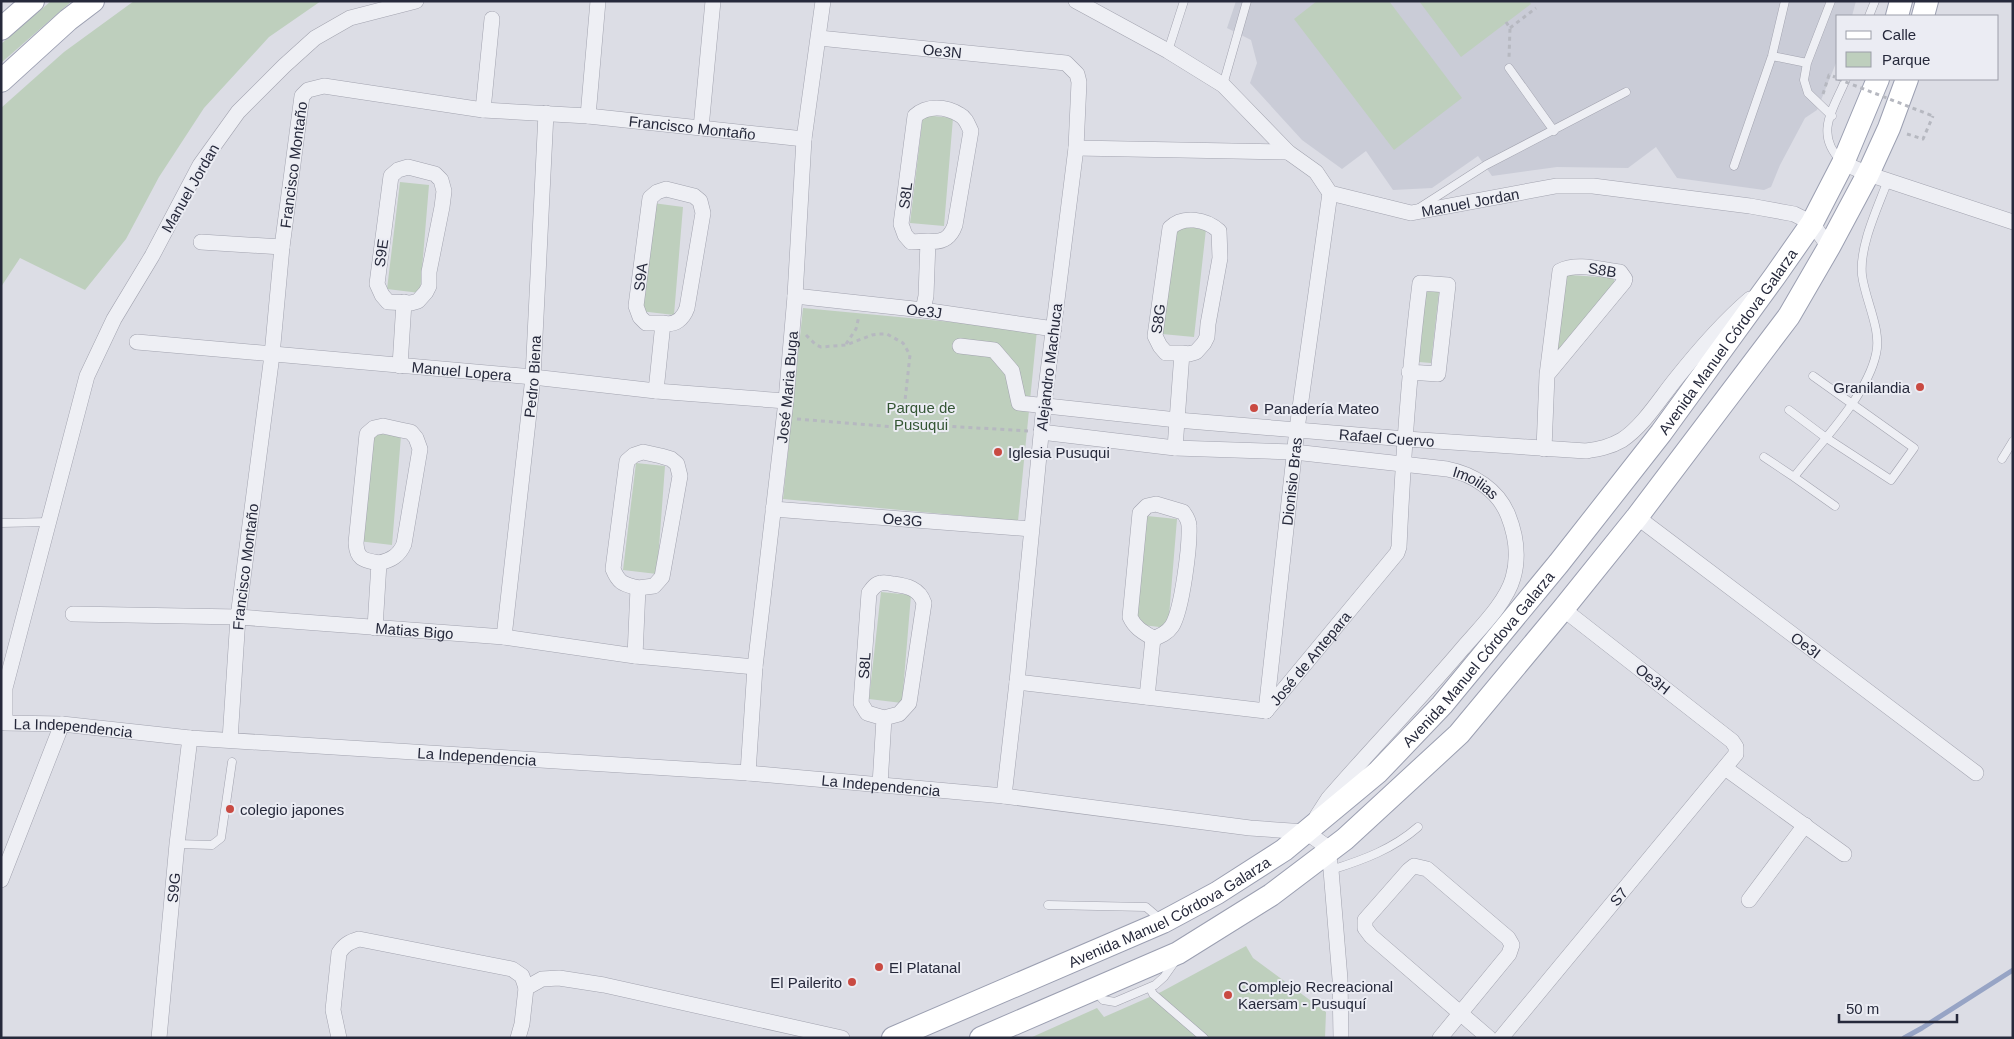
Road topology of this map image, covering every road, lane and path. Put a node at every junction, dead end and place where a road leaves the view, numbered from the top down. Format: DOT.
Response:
graph roads {
  1 [pos="33,1"];
  2 [pos="93,1"];
  3 [pos="416,1"];
  4 [pos="598,1"];
  5 [pos="713,1"];
  6 [pos="823,1"];
  7 [pos="1076,1"];
  8 [pos="1184,1"];
  9 [pos="1247,1"];
  10 [pos="1785,1"];
  11 [pos="1831,1"];
  12 [pos="1875,1"];
  13 [pos="1901,1"];
  14 [pos="1927,1"];
  15 [pos="1536,8"];
  16 [pos="1869,15"];
  17 [pos="1897,15"];
  18 [pos="1923,15"];
  19 [pos="492,18"];
  20 [pos="1506,22"];
  21 [pos="1510,28"];
  22 [pos="1,29"];
  23 [pos="819,38"];
  24 [pos="1168,51"];
  25 [pos="1772,56"];
  26 [pos="1066,63"];
  27 [pos="1807,63"];
  28 [pos="1509,68"];
  29 [pos="1829,75"];
  30 [pos="1841,80"];
  31 [pos="1846,80"];
  32 [pos="1878,80"];
  33 [pos="1906,80"];
  34 [pos="1,81"];
  35 [pos="1223,85"];
  36 [pos="1626,92"];
  37 [pos="1821,100"];
  38 [pos="483,110"];
  39 [pos="546,113"];
  40 [pos="588,116"];
  41 [pos="1832,116"];
  42 [pos="701,128"];
  43 [pos="1554,131"];
  44 [pos="804,139"];
  45 [pos="1923,139"];
  46 [pos="1076,148"];
  47 [pos="1288,152"];
  48 [pos="1843,163"];
  49 [pos="1734,166"];
  50 [pos="1878,177"];
  51 [pos="1330,193"];
  52 [pos="1411,213"];
  53 [pos="2013,222"];
  54 [pos="1812,223"];
  55 [pos="928,241"];
  56 [pos="201,242"];
  57 [pos="282,247"];
  58 [pos="1829,247"];
  59 [pos="1775,276"];
  60 [pos="795,296"];
  61 [pos="404,302"];
  62 [pos="861,304"];
  63 [pos="923,310"];
  64 [pos="663,323"];
  65 [pos="1054,329"];
  66 [pos="792,332"];
  67 [pos="137,342"];
  68 [pos="846,345"];
  69 [pos="960,346"];
  70 [pos="1182,353"];
  71 [pos="272,355"];
  72 [pos="400,366"];
  73 [pos="1409,372"];
  74 [pos="1547,374"];
  75 [pos="86,376"];
  76 [pos="1813,376"];
  77 [pos="533,377"];
  78 [pos="656,391"];
  79 [pos="786,401"];
  80 [pos="1044,404"];
  81 [pos="1850,404"];
  82 [pos="1789,410"];
  83 [pos="784,418"];
  84 [pos="1177,420"];
  85 [pos="902,428"];
  86 [pos="1297,429"];
  87 [pos="1041,432"];
  88 [pos="1825,437"];
  89 [pos="1406,439"];
  90 [pos="2013,440"];
  91 [pos="1175,448"];
  92 [pos="1544,449"];
  93 [pos="1294,452"];
  94 [pos="1764,457"];
  95 [pos="2002,459"];
  96 [pos="1403,464"];
  97 [pos="1794,477"];
  98 [pos="1834,506"];
  99 [pos="773,509"];
  100 [pos="1637,517"];
  101 [pos="50,522"];
  102 [pos="1,523"];
  103 [pos="1031,529"];
  104 [pos="379,563"];
  105 [pos="638,588"];
  106 [pos="1563,609"];
  107 [pos="72,614"];
  108 [pos="238,617"];
  109 [pos="376,628"];
  110 [pos="504,637"];
  111 [pos="1153,638"];
  112 [pos="635,656"];
  113 [pos="755,667"];
  114 [pos="1017,682"];
  115 [pos="1147,697"];
  116 [pos="1266,711"];
  117 [pos="884,718"];
  118 [pos="3,723"];
  119 [pos="62,724"];
  120 [pos="190,738"];
  121 [pos="230,740"];
  122 [pos="1736,754"];
  123 [pos="232,762"];
  124 [pos="1725,768"];
  125 [pos="748,774"];
  126 [pos="1976,774"];
  127 [pos="880,785"];
  128 [pos="1004,796"];
  129 [pos="1805,824"];
  130 [pos="1418,827"];
  131 [pos="1306,832"];
  132 [pos="177,844"];
  133 [pos="1844,854"];
  134 [pos="1330,861"];
  135 [pos="1,880"];
  136 [pos="1749,900"];
  137 [pos="1048,904"];
  138 [pos="1163,922"];
  139 [pos="1178,953"];
  140 [pos="526,988"];
  141 [pos="1150,988"];
  142 [pos="1094,989"];
  143 [pos="1460,1014"];
  144 [pos="159,1038"];
  145 [pos="339,1038"];
  146 [pos="518,1038"];
  147 [pos="842,1038"];
  148 [pos="893,1038"];
  149 [pos="981,1038"];
  150 [pos="1204,1038"];
  151 [pos="1341,1038"];
  152 [pos="1440,1038"];
  153 [pos="1489,1038"];
  154 [pos="1501,1038"];
  1 -- 22 [label="main road"];
  2 -- 34 [label="main road"];
  3 -- 75 [label="street, Manuel Jordan"];
  4 -- 40 [label="street"];
  5 -- 42 [label="street"];
  6 -- 23 [label="street, José Maria Buga"];
  7 -- 24 [label="street"];
  8 -- 24 [label="lane"];
  9 -- 35 [label="lane"];
  10 -- 25 [label="lane"];
  11 -- 27 [label="lane"];
  12 -- 16 [label="lane"];
  13 -- 17 [label="main road"];
  14 -- 18 [label="main road"];
  15 -- 21 [label="path"];
  19 -- 38 [label="street"];
  20 -- 21 [label="path"];
  21 -- 28 [label="path"];
  23 -- 26 [label="street, Oe3N"];
  23 -- 44 [label="street, José Maria Buga"];
  24 -- 35 [label="street"];
  25 -- 27 [label="lane"];
  25 -- 49 [label="lane"];
  26 -- 46 [label="street, Alejandro Machuca"];
  27 -- 41 [label="lane"];
  28 -- 43 [label="lane"];
  29 -- 37 [label="path"];
  30 -- 45 [label="path, bridge"];
  31 -- 41 [label="lane"];
  32 -- 48 [label="main road, Avenida Manuel Córdova Galarza"];
  33 -- 50 [label="main road, Avenida Manuel Córdova Galarza"];
  35 -- 47 [label="street"];
  36 -- 43 [label="lane"];
  38 -- 39 [label="street, Francisco Montaño"];
  38 -- 57 [label="street, Francisco Montaño"];
  39 -- 40 [label="street, Francisco Montaño"];
  39 -- 77 [label="street, Pedro Biena"];
  40 -- 42 [label="street, Francisco Montaño"];
  41 -- 48 [label="lane"];
  42 -- 44 [label="street, Francisco Montaño"];
  43 -- 52 [label="lane"];
  44 -- 60 [label="street, José Maria Buga"];
  46 -- 47 [label="street"];
  46 -- 65 [label="street, Alejandro Machuca"];
  47 -- 51 [label="street"];
  48 -- 50 [label="street"];
  48 -- 54 [label="main road, Avenida Manuel Córdova Galarza"];
  50 -- 53 [label="street"];
  50 -- 58 [label="main road, Avenida Manuel Córdova Galarza"];
  50 -- 81 [label="lane"];
  51 -- 52 [label="street, Manuel Jordan"];
  51 -- 86 [label="street, Dionisio Bras"];
  52 -- 54 [label="street, Manuel Jordan"];
  54 -- 58 [label="street"];
  54 -- 59 [label="main road, Avenida Manuel Córdova Galarza"];
  55 -- 55 [label="street, S8L"];
  55 -- 63 [label="street"];
  56 -- 57 [label="street"];
  57 -- 71 [label="street, Francisco Montaño"];
  58 -- 100 [label="main road, Avenida Manuel Córdova Galarza"];
  59 -- 92 [label="street, Rafael Cuervo"];
  59 -- 131 [label="main road, Avenida Manuel Córdova Galarza"];
  60 -- 62 [label="street, Oe3J"];
  60 -- 66 [label="street, José Maria Buga"];
  61 -- 61 [label="street, S9E"];
  61 -- 72 [label="street"];
  62 -- 63 [label="street, Oe3J"];
  62 -- 68 [label="path"];
  63 -- 65 [label="street, Oe3J"];
  64 -- 64 [label="street, S9A"];
  64 -- 78 [label="street"];
  65 -- 80 [label="street, Alejandro Machuca"];
  66 -- 68 [label="path"];
  66 -- 79 [label="street, José Maria Buga"];
  67 -- 71 [label="street, Manuel Lopera"];
  68 -- 85 [label="path"];
  69 -- 80 [label="street, Rafael Cuervo"];
  70 -- 70 [label="street, S8G"];
  70 -- 84 [label="street"];
  71 -- 72 [label="street, Manuel Lopera"];
  71 -- 108 [label="street, Francisco Montaño"];
  72 -- 77 [label="street, Manuel Lopera"];
  73 -- 73 [label="street, José de Antepara"];
  73 -- 89 [label="street, José de Antepara"];
  74 -- 74 [label="street, S8B"];
  74 -- 92 [label="street, S8B"];
  75 -- 101 [label="street, La Independencia"];
  76 -- 81 [label="lane"];
  77 -- 78 [label="street, Manuel Lopera"];
  77 -- 110 [label="street, Pedro Biena"];
  78 -- 79 [label="street, Manuel Lopera"];
  79 -- 83 [label="street, José Maria Buga"];
  80 -- 84 [label="street, Rafael Cuervo"];
  80 -- 87 [label="street, Alejandro Machuca"];
  81 -- 88 [label="lane"];
  81 -- 88 [label="lane"];
  82 -- 88 [label="lane"];
  83 -- 85 [label="path"];
  83 -- 99 [label="street, José Maria Buga"];
  84 -- 86 [label="street, Rafael Cuervo"];
  84 -- 91 [label="street"];
  85 -- 87 [label="path"];
  86 -- 89 [label="street, Rafael Cuervo"];
  86 -- 93 [label="street, Dionisio Bras"];
  87 -- 91 [label="street, Imoilias"];
  87 -- 103 [label="street, Alejandro Machuca"];
  88 -- 97 [label="lane"];
  89 -- 92 [label="street, Rafael Cuervo"];
  89 -- 96 [label="street, José de Antepara"];
  90 -- 95 [label="lane"];
  91 -- 93 [label="street, Imoilias"];
  93 -- 96 [label="street, Imoilias"];
  93 -- 116 [label="street, Dionisio Bras"];
  94 -- 97 [label="lane"];
  96 -- 116 [label="street, José de Antepara"];
  96 -- 131 [label="street, Imoilias"];
  97 -- 98 [label="lane"];
  99 -- 103 [label="street, Oe3G"];
  99 -- 113 [label="street, José Maria Buga"];
  100 -- 106 [label="main road, Avenida Manuel Córdova Galarza"];
  100 -- 126 [label="street, Oe3I"];
  101 -- 102 [label="lane"];
  101 -- 118 [label="street, La Independencia"];
  103 -- 114 [label="street, Alejandro Machuca"];
  104 -- 104 [label="street"];
  104 -- 109 [label="street"];
  105 -- 105 [label="street"];
  105 -- 112 [label="street"];
  106 -- 122 [label="street, Oe3H"];
  106 -- 134 [label="main road, Avenida Manuel Córdova Galarza"];
  107 -- 108 [label="street, Matias Bigo"];
  108 -- 109 [label="street, Matias Bigo"];
  108 -- 121 [label="street, Francisco Montaño"];
  109 -- 110 [label="street, Matias Bigo"];
  110 -- 112 [label="street, Matias Bigo"];
  111 -- 111 [label="street"];
  111 -- 115 [label="street"];
  112 -- 113 [label="street, Matias Bigo"];
  113 -- 125 [label="street, José Maria Buga"];
  114 -- 115 [label="street, José de Antepara"];
  114 -- 128 [label="street, Alejandro Machuca"];
  115 -- 116 [label="street, José de Antepara"];
  117 -- 117 [label="street, S8L"];
  117 -- 127 [label="street"];
  118 -- 119 [label="street, La Independencia"];
  119 -- 120 [label="street, La Independencia"];
  119 -- 135 [label="street"];
  120 -- 121 [label="street, La Independencia"];
  120 -- 132 [label="street, S9G"];
  121 -- 125 [label="street, La Independencia"];
  122 -- 124 [label="street, S7"];
  123 -- 132 [label="lane"];
  124 -- 129 [label="street"];
  124 -- 154 [label="street, S7"];
  125 -- 127 [label="street, La Independencia"];
  127 -- 128 [label="street, La Independencia"];
  128 -- 131 [label="street, La Independencia"];
  129 -- 133 [label="street"];
  129 -- 136 [label="street"];
  130 -- 134 [label="lane"];
  131 -- 134 [label="street"];
  131 -- 138 [label="main road, Avenida Manuel Córdova Galarza"];
  132 -- 144 [label="street, S9G"];
  134 -- 139 [label="main road, Avenida Manuel Córdova Galarza"];
  134 -- 151 [label="street"];
  137 -- 138 [label="lane"];
  138 -- 148 [label="main road, Avenida Manuel Córdova Galarza"];
  139 -- 141 [label="lane"];
  139 -- 142 [label="main road, Avenida Manuel Córdova Galarza"];
  140 -- 145 [label="street"];
  140 -- 146 [label="street"];
  140 -- 147 [label="street"];
  141 -- 142 [label="lane"];
  141 -- 150 [label="lane"];
  142 -- 149 [label="main road, Avenida Manuel Córdova Galarza"];
  143 -- 143 [label="street"];
  143 -- 152 [label="street"];
  143 -- 153 [label="street"];
}
